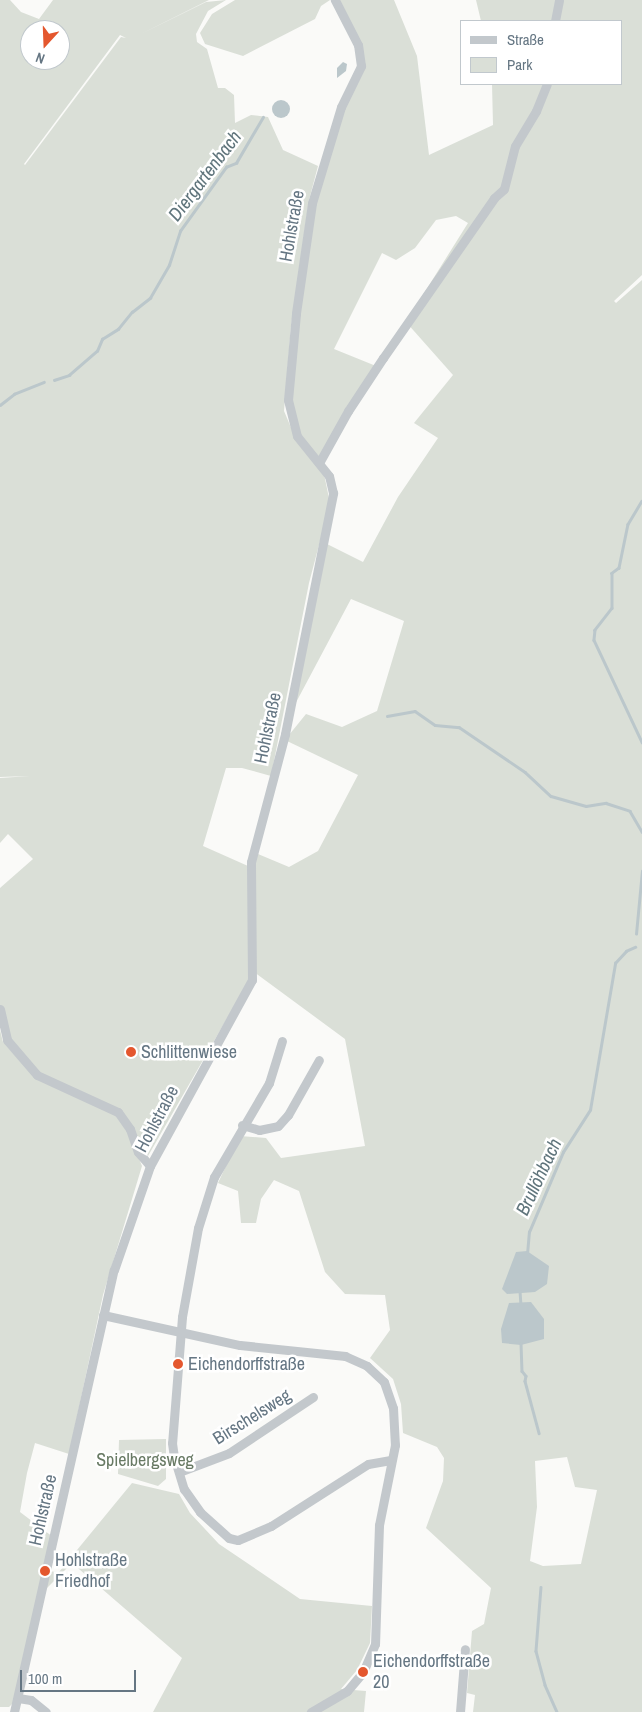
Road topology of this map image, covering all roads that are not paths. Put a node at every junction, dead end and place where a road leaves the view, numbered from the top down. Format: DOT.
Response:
graph roads {
  1 [pos="335,0"];
  2 [pos="559,0"];
  3 [pos="555,20"];
  4 [pos="547,85"];
  5 [pos="319,463"];
  6 [pos="0,1009"];
  7 [pos="282,1041"];
  8 [pos="319,1060"];
  9 [pos="242,1125"];
  10 [pos="150,1166"];
  11 [pos="103,1315"];
  12 [pos="181,1333"];
  13 [pos="313,1397"];
  14 [pos="391,1460"];
  15 [pos="179,1472"];
  16 [pos="465,1649"];
  17 [pos="18,1698"];
  18 [pos="14,1712"];
  19 [pos="46,1712"];
  20 [pos="311,1712"];
  21 [pos="460,1712"];
  1 -- 5 [label="street, Hohlstraße"];
  2 -- 3 [label="street"];
  4 -- 5 [label="street"];
  5 -- 10 [label="street, Hohlstraße"];
  6 -- 10 [label="street"];
  7 -- 9 [label="street"];
  8 -- 9 [label="street"];
  9 -- 12 [label="street"];
  10 -- 11 [label="street, Hohlstraße"];
  11 -- 12 [label="street"];
  11 -- 17 [label="street, Hohlstraße"];
  12 -- 14 [label="street"];
  12 -- 15 [label="street"];
  13 -- 15 [label="street, Birschelsweg"];
  14 -- 15 [label="street"];
  14 -- 20 [label="street"];
  16 -- 21 [label="street"];
  17 -- 18 [label="street, Hohlstraße"];
  17 -- 19 [label="street"];
}
